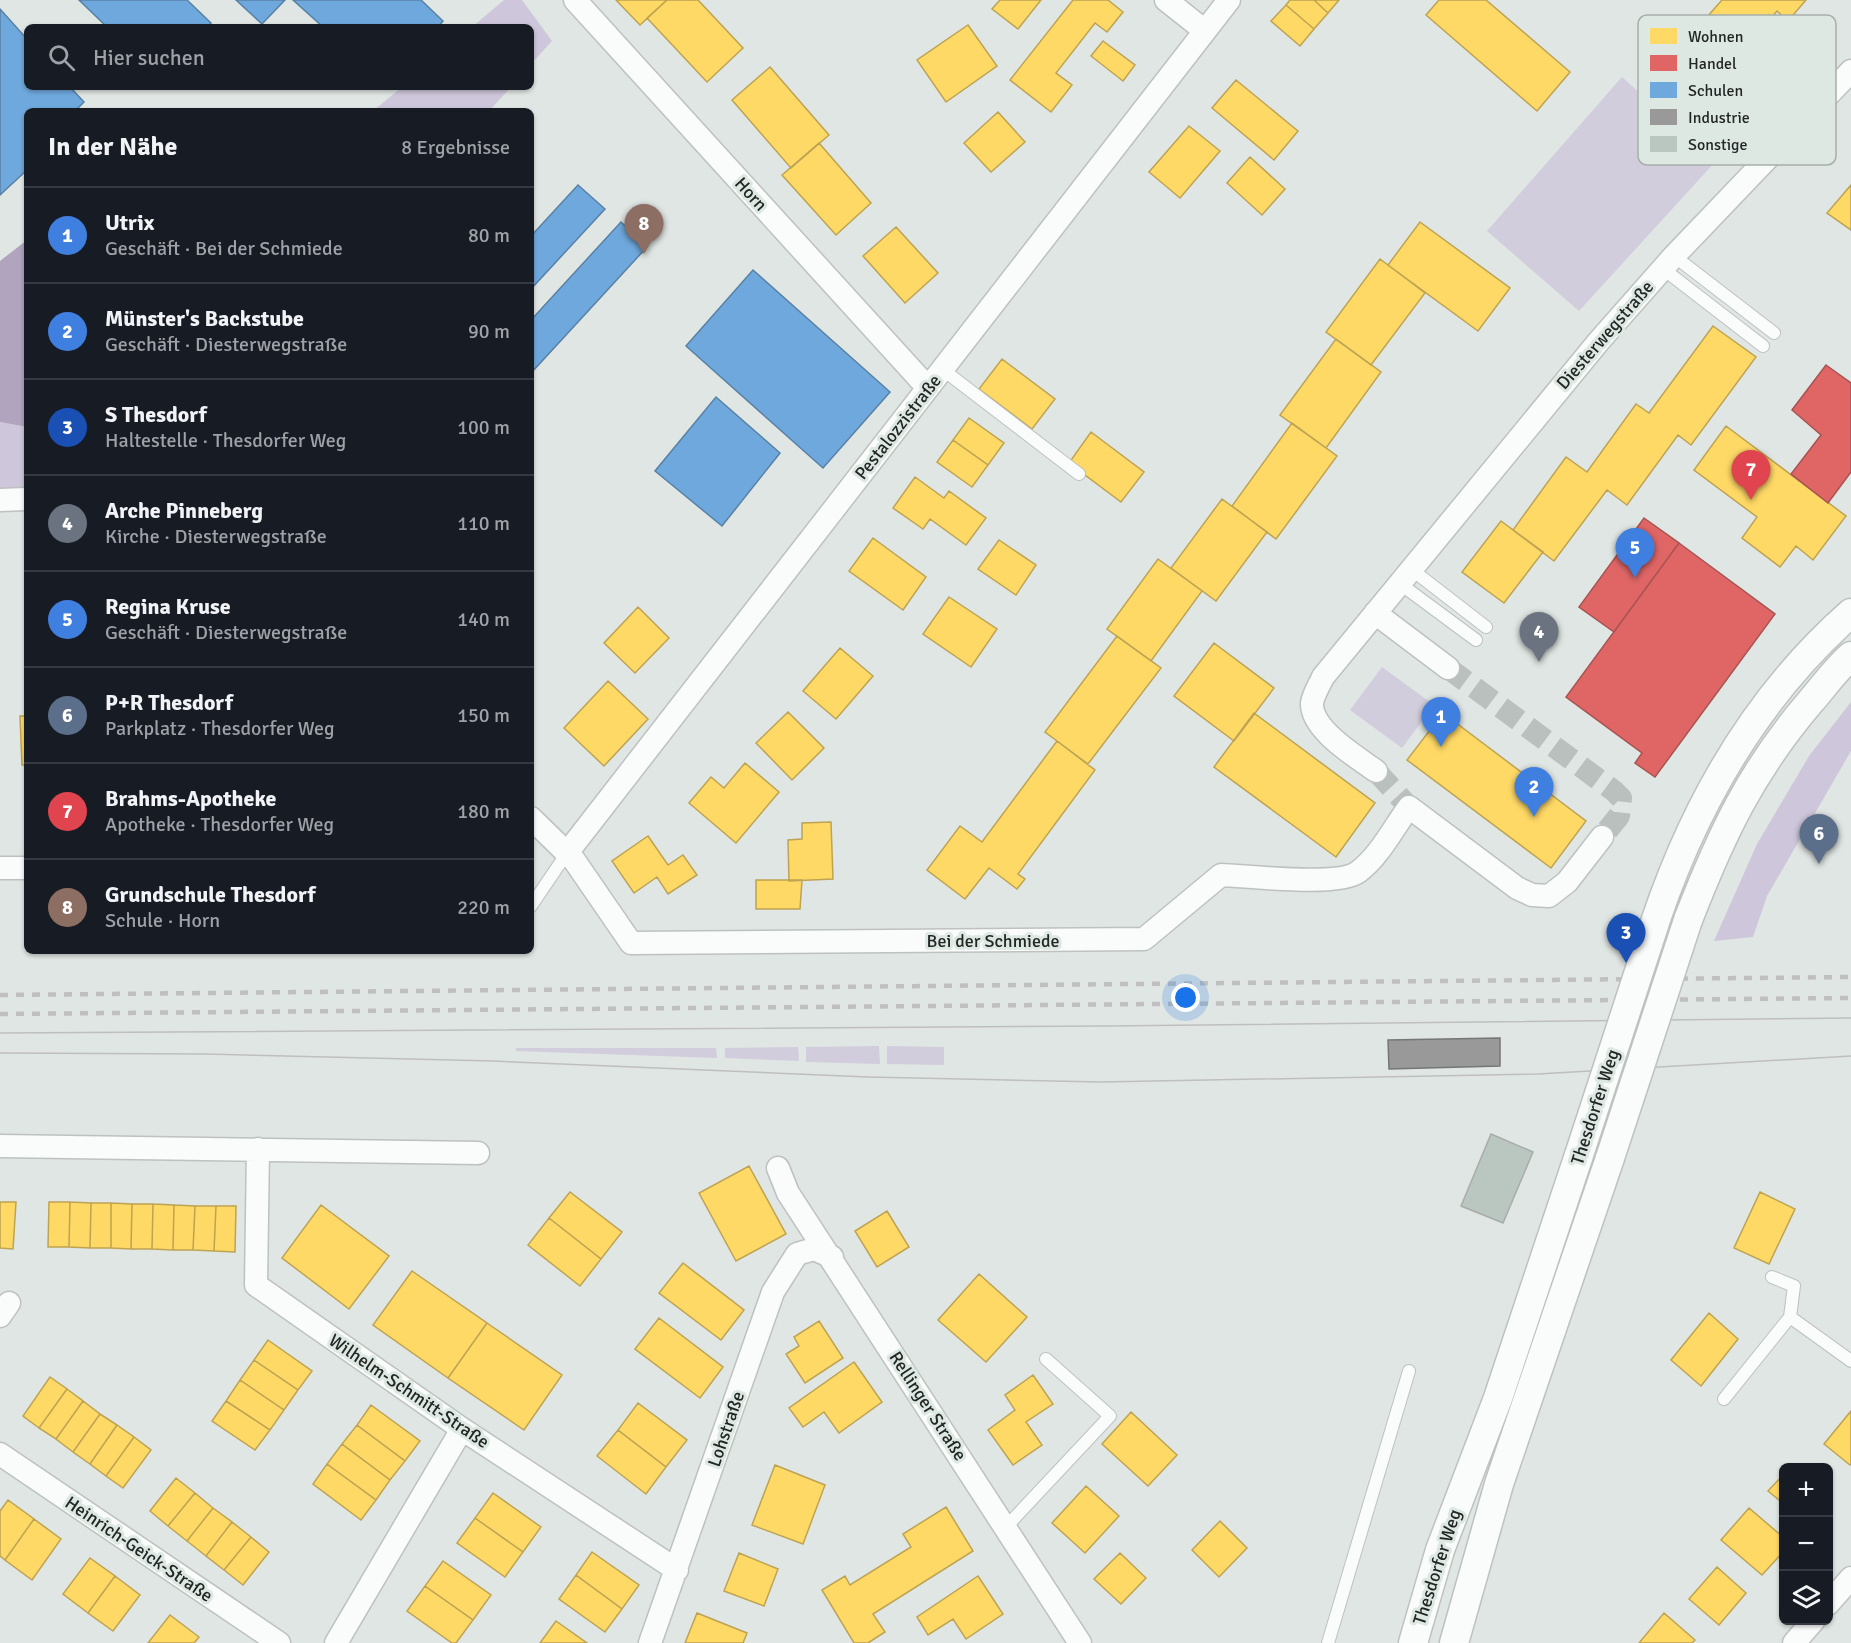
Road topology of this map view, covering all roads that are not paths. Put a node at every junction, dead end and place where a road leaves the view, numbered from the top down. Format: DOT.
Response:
graph roads {
  1 [pos="575,0"];
  2 [pos="1166,0"];
  3 [pos="1229,0"];
  4 [pos="1205,31"];
  5 [pos="1851,71"];
  6 [pos="1836,87"];
  7 [pos="1761,165"];
  8 [pos="1668,262"];
  9 [pos="1774,333"];
  10 [pos="1763,346"];
  11 [pos="942,369"];
  12 [pos="928,388"];
  13 [pos="1079,474"];
  14 [pos="24,499"];
  15 [pos="0,500"];
  16 [pos="1405,576"];
  17 [pos="1375,612"];
  18 [pos="1851,613"];
  19 [pos="1486,627"];
  20 [pos="1476,640"];
  21 [pos="1851,656"];
  22 [pos="1448,668"];
  23 [pos="1376,771"];
  24 [pos="534,821"];
  25 [pos="1602,837"];
  26 [pos="567,853"];
  27 [pos="24,867"];
  28 [pos="0,868"];
  29 [pos="534,902"];
  30 [pos="0,1146"];
  31 [pos="258,1149"];
  32 [pos="478,1153"];
  33 [pos="778,1168"];
  34 [pos="832,1257"];
  35 [pos="1772,1277"];
  36 [pos="1790,1317"];
  37 [pos="1046,1359"];
  38 [pos="1851,1361"];
  39 [pos="1409,1371"];
  40 [pos="1724,1399"];
  41 [pos="462,1428"];
  42 [pos="0,1454"];
  43 [pos="1006,1527"];
  44 [pos="677,1570"];
  45 [pos="1851,1578"];
  46 [pos="1833,1598"];
  47 [pos="1810,1625"];
  48 [pos="279,1643"];
  49 [pos="336,1643"];
  50 [pos="650,1643"];
  51 [pos="1080,1643"];
  52 [pos="1328,1643"];
  53 [pos="1413,1643"];
  54 [pos="1454,1643"];
  55 [pos="1794,1643"];
  1 -- 12 [label="street, Horn"];
  2 -- 4 [label="street"];
  3 -- 4 [label="street, Pestalozzistraße"];
  4 -- 11 [label="street, Pestalozzistraße"];
  5 -- 6 [label="street, Diesterwegstraße"];
  7 -- 8 [label="street, Diesterwegstraße"];
  8 -- 9 [label="lane"];
  8 -- 10 [label="lane"];
  8 -- 16 [label="street, Diesterwegstraße"];
  11 -- 12 [label="street, Pestalozzistraße"];
  11 -- 13 [label="lane"];
  12 -- 26 [label="street, Pestalozzistraße"];
  14 -- 15 [label="street"];
  16 -- 17 [label="street, Diesterwegstraße"];
  16 -- 19 [label="lane"];
  16 -- 20 [label="lane"];
  17 -- 22 [label="street"];
  17 -- 23 [label="street, Diesterwegstraße"];
  18 -- 53 [label="street, Thesdorfer Weg, bridge"];
  21 -- 54 [label="street, Thesdorfer Weg, bridge"];
  24 -- 26 [label="street"];
  25 -- 26 [label="street, Bei der Schmiede"];
  26 -- 29 [label="lane"];
  27 -- 28 [label="street"];
  30 -- 31 [label="street"];
  31 -- 32 [label="street"];
  31 -- 41 [label="street, Wilhelm-Schmitt-Straße"];
  33 -- 34 [label="street, Rellinger Straße"];
  34 -- 43 [label="street, Rellinger Straße"];
  34 -- 44 [label="street, Lohstraße"];
  35 -- 36 [label="lane"];
  36 -- 38 [label="lane"];
  36 -- 40 [label="lane"];
  37 -- 43 [label="lane"];
  39 -- 52 [label="lane"];
  41 -- 44 [label="street, Wilhelm-Schmitt-Straße"];
  41 -- 49 [label="street"];
  42 -- 48 [label="street, Heinrich-Geick-Straße"];
  43 -- 51 [label="street, Rellinger Straße"];
  44 -- 50 [label="street, Lohstraße"];
  45 -- 46 [label="street"];
  47 -- 55 [label="street"];
}
